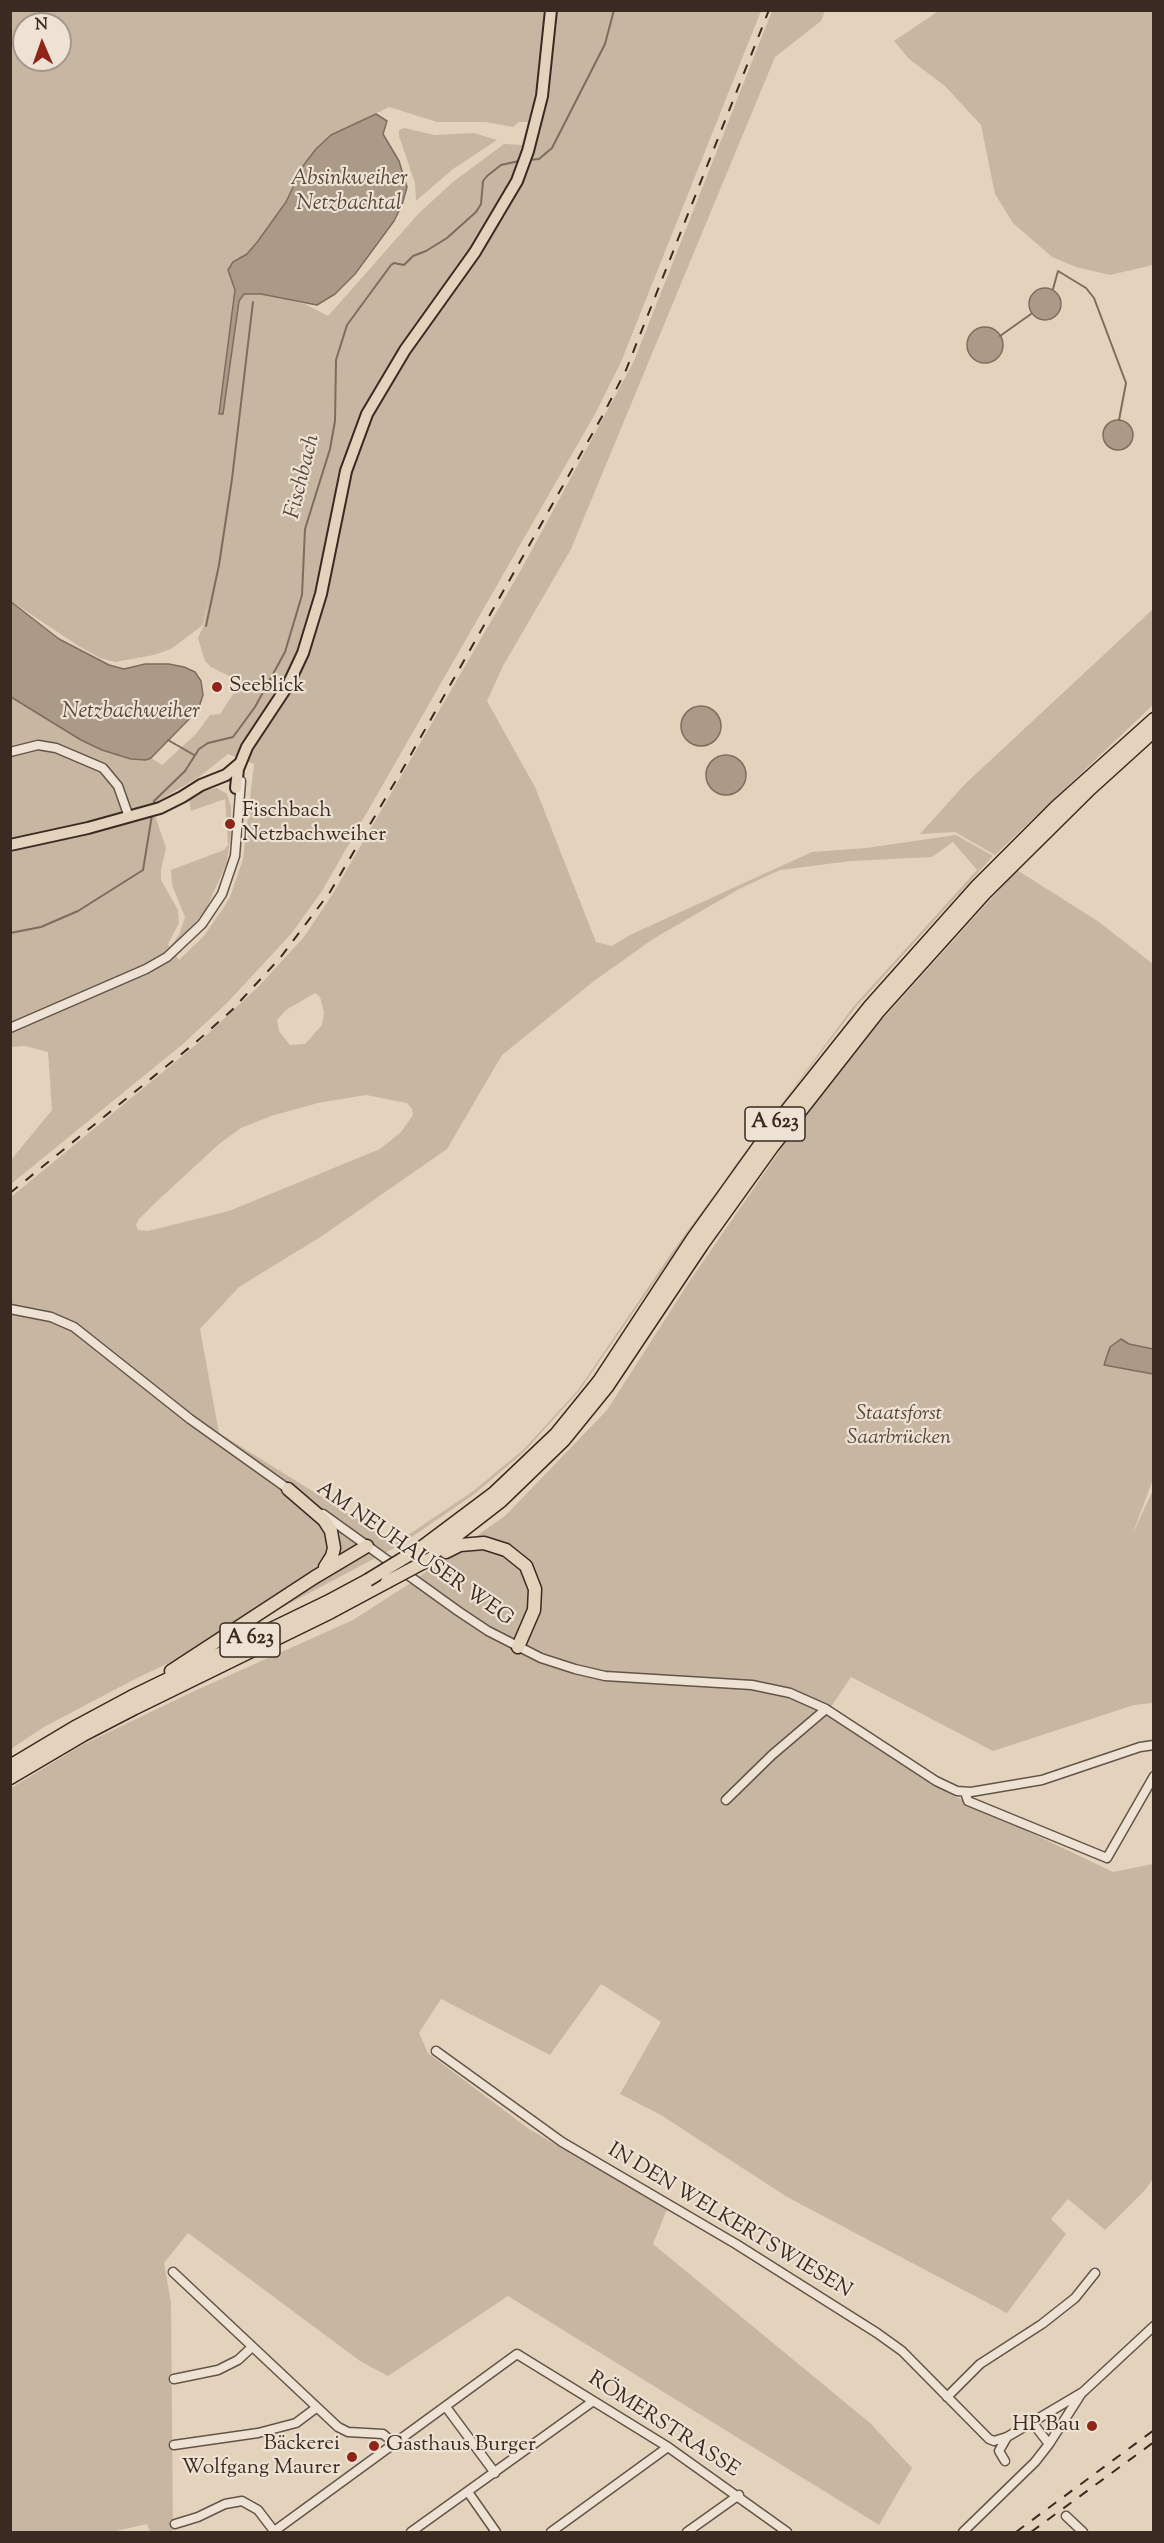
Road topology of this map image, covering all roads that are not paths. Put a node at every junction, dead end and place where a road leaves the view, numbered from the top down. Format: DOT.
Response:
graph roads {
  1 [pos="551,10"];
  2 [pos="1154,719"];
  3 [pos="1154,731"];
  4 [pos="254,739"];
  5 [pos="10,752"];
  6 [pos="236,783"];
  7 [pos="129,817"];
  8 [pos="10,845"];
  9 [pos="10,1028"];
  10 [pos="10,1309"];
  11 [pos="288,1489"];
  12 [pos="367,1546"];
  13 [pos="428,1554"];
  14 [pos="315,1577"];
  15 [pos="370,1585"];
  16 [pos="518,1647"];
  17 [pos="131,1697"];
  18 [pos="826,1709"];
  19 [pos="1154,1745"];
  20 [pos="10,1766"];
  21 [pos="1154,1776"];
  22 [pos="10,1778"];
  23 [pos="965,1792"];
  24 [pos="726,1800"];
  25 [pos="436,2051"];
  26 [pos="172,2272"];
  27 [pos="1095,2273"];
  28 [pos="1154,2326"];
  29 [pos="252,2347"];
  30 [pos="174,2379"];
  31 [pos="1083,2392"];
  32 [pos="947,2397"];
  33 [pos="592,2402"];
  34 [pos="316,2408"];
  35 [pos="446,2408"];
  36 [pos="1032,2422"];
  37 [pos="1007,2437"];
  38 [pos="394,2443"];
  39 [pos="1049,2444"];
  40 [pos="174,2445"];
  41 [pos="668,2447"];
  42 [pos="1005,2461"];
  43 [pos="495,2473"];
  44 [pos="468,2492"];
  45 [pos="738,2495"];
  46 [pos="1066,2516"];
  47 [pos="175,2524"];
  48 [pos="274,2532"];
  49 [pos="411,2532"];
  50 [pos="496,2532"];
  51 [pos="551,2532"];
  52 [pos="687,2532"];
  53 [pos="788,2532"];
  54 [pos="963,2532"];
  55 [pos="1083,2532"];
  1 -- 4 [label="main road"];
  2 -- 13 [label="highway, A 623"];
  3 -- 13 [label="highway, A 623"];
  4 -- 6 [label="main road"];
  4 -- 6 [label="main road"];
  5 -- 7 [label="street"];
  6 -- 7 [label="main road"];
  6 -- 9 [label="street"];
  7 -- 8 [label="main road"];
  10 -- 11 [label="street, AM NEUHAUSER WEG"];
  11 -- 12 [label="street, AM NEUHAUSER WEG"];
  11 -- 14 [label="highway"];
  12 -- 14 [label="highway"];
  12 -- 16 [label="street, AM NEUHAUSER WEG"];
  13 -- 15 [label="highway, A 623, bridge"];
  13 -- 15 [label="highway, A 623, bridge"];
  13 -- 16 [label="highway"];
  14 -- 17 [label="highway"];
  15 -- 17 [label="highway, A 623"];
  15 -- 22 [label="highway, A 623"];
  16 -- 18 [label="street, AM NEUHAUSER WEG"];
  17 -- 20 [label="highway, A 623"];
  18 -- 23 [label="street, AM NEUHAUSER WEG"];
  18 -- 24 [label="street"];
  19 -- 23 [label="street, AM NEUHAUSER WEG"];
  21 -- 23 [label="street, AM NEUHAUSER WEG"];
  25 -- 32 [label="street, IN DEN WELKERTSWIESEN"];
  26 -- 29 [label="street"];
  27 -- 32 [label="street"];
  28 -- 31 [label="street"];
  29 -- 30 [label="street"];
  29 -- 34 [label="street"];
  31 -- 36 [label="street"];
  31 -- 39 [label="street"];
  32 -- 37 [label="street, IN DEN WELKERTSWIESEN"];
  33 -- 35 [label="street, RÖMERSTRASSE"];
  33 -- 41 [label="street, RÖMERSTRASSE"];
  33 -- 43 [label="street"];
  34 -- 38 [label="street"];
  34 -- 40 [label="street"];
  35 -- 38 [label="street"];
  35 -- 43 [label="street"];
  36 -- 37 [label="street"];
  36 -- 39 [label="street"];
  37 -- 42 [label="street"];
  38 -- 48 [label="street"];
  39 -- 54 [label="street"];
  41 -- 45 [label="street, RÖMERSTRASSE"];
  41 -- 51 [label="street"];
  43 -- 44 [label="street"];
  44 -- 49 [label="street"];
  44 -- 50 [label="street"];
  45 -- 52 [label="street"];
  45 -- 53 [label="street, RÖMERSTRASSE"];
  46 -- 55 [label="street"];
  47 -- 48 [label="street"];
}
